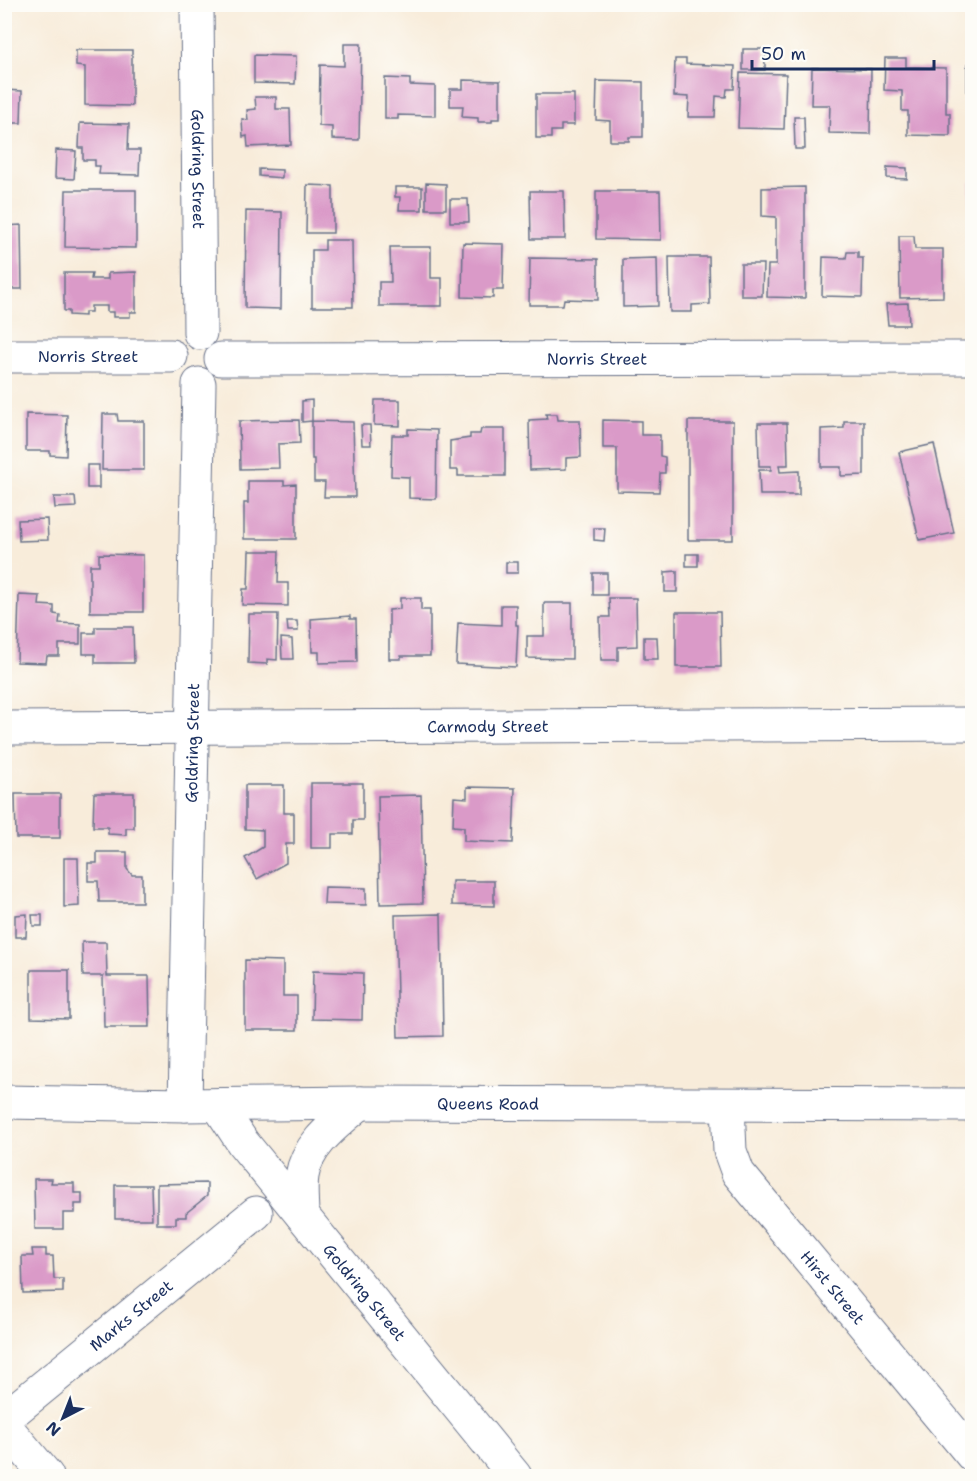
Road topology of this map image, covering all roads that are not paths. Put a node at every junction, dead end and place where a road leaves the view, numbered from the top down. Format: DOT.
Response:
graph roads {
  1 [pos="197,4"];
  2 [pos="200,333"];
  3 [pos="4,356"];
  4 [pos="171,356"];
  5 [pos="972,358"];
  6 [pos="221,359"];
  7 [pos="199,384"];
  8 [pos="972,724"];
  9 [pos="4,728"];
  10 [pos="192,728"];
  11 [pos="4,1102"];
  12 [pos="360,1103"];
  13 [pos="185,1105"];
  14 [pos="218,1105"];
  15 [pos="728,1105"];
  16 [pos="972,1105"];
  17 [pos="256,1213"];
  18 [pos="302,1215"];
  19 [pos="4,1419"];
  20 [pos="4,1425"];
  21 [pos="972,1455"];
  22 [pos="47,1476"];
  23 [pos="515,1476"];
  1 -- 2 [label="street, Goldring Street"];
  2 -- 4 [label="street"];
  2 -- 6 [label="street"];
  3 -- 4 [label="street, Norris Street"];
  4 -- 7 [label="street"];
  5 -- 6 [label="street, Norris Street"];
  6 -- 7 [label="street"];
  7 -- 10 [label="street, Goldring Street"];
  8 -- 10 [label="street, Carmody Street"];
  9 -- 10 [label="street, Carmody Street"];
  10 -- 13 [label="street, Goldring Street"];
  11 -- 13 [label="street, Queens Road"];
  12 -- 14 [label="street, Queens Road"];
  12 -- 15 [label="street, Queens Road"];
  12 -- 18 [label="street"];
  13 -- 14 [label="street, Queens Road"];
  14 -- 18 [label="street, Goldring Street"];
  15 -- 16 [label="street, Queens Road"];
  15 -- 21 [label="street, Hirst Street"];
  17 -- 19 [label="street, Marks Street"];
  18 -- 23 [label="street, Goldring Street"];
  20 -- 22 [label="street"];
}
